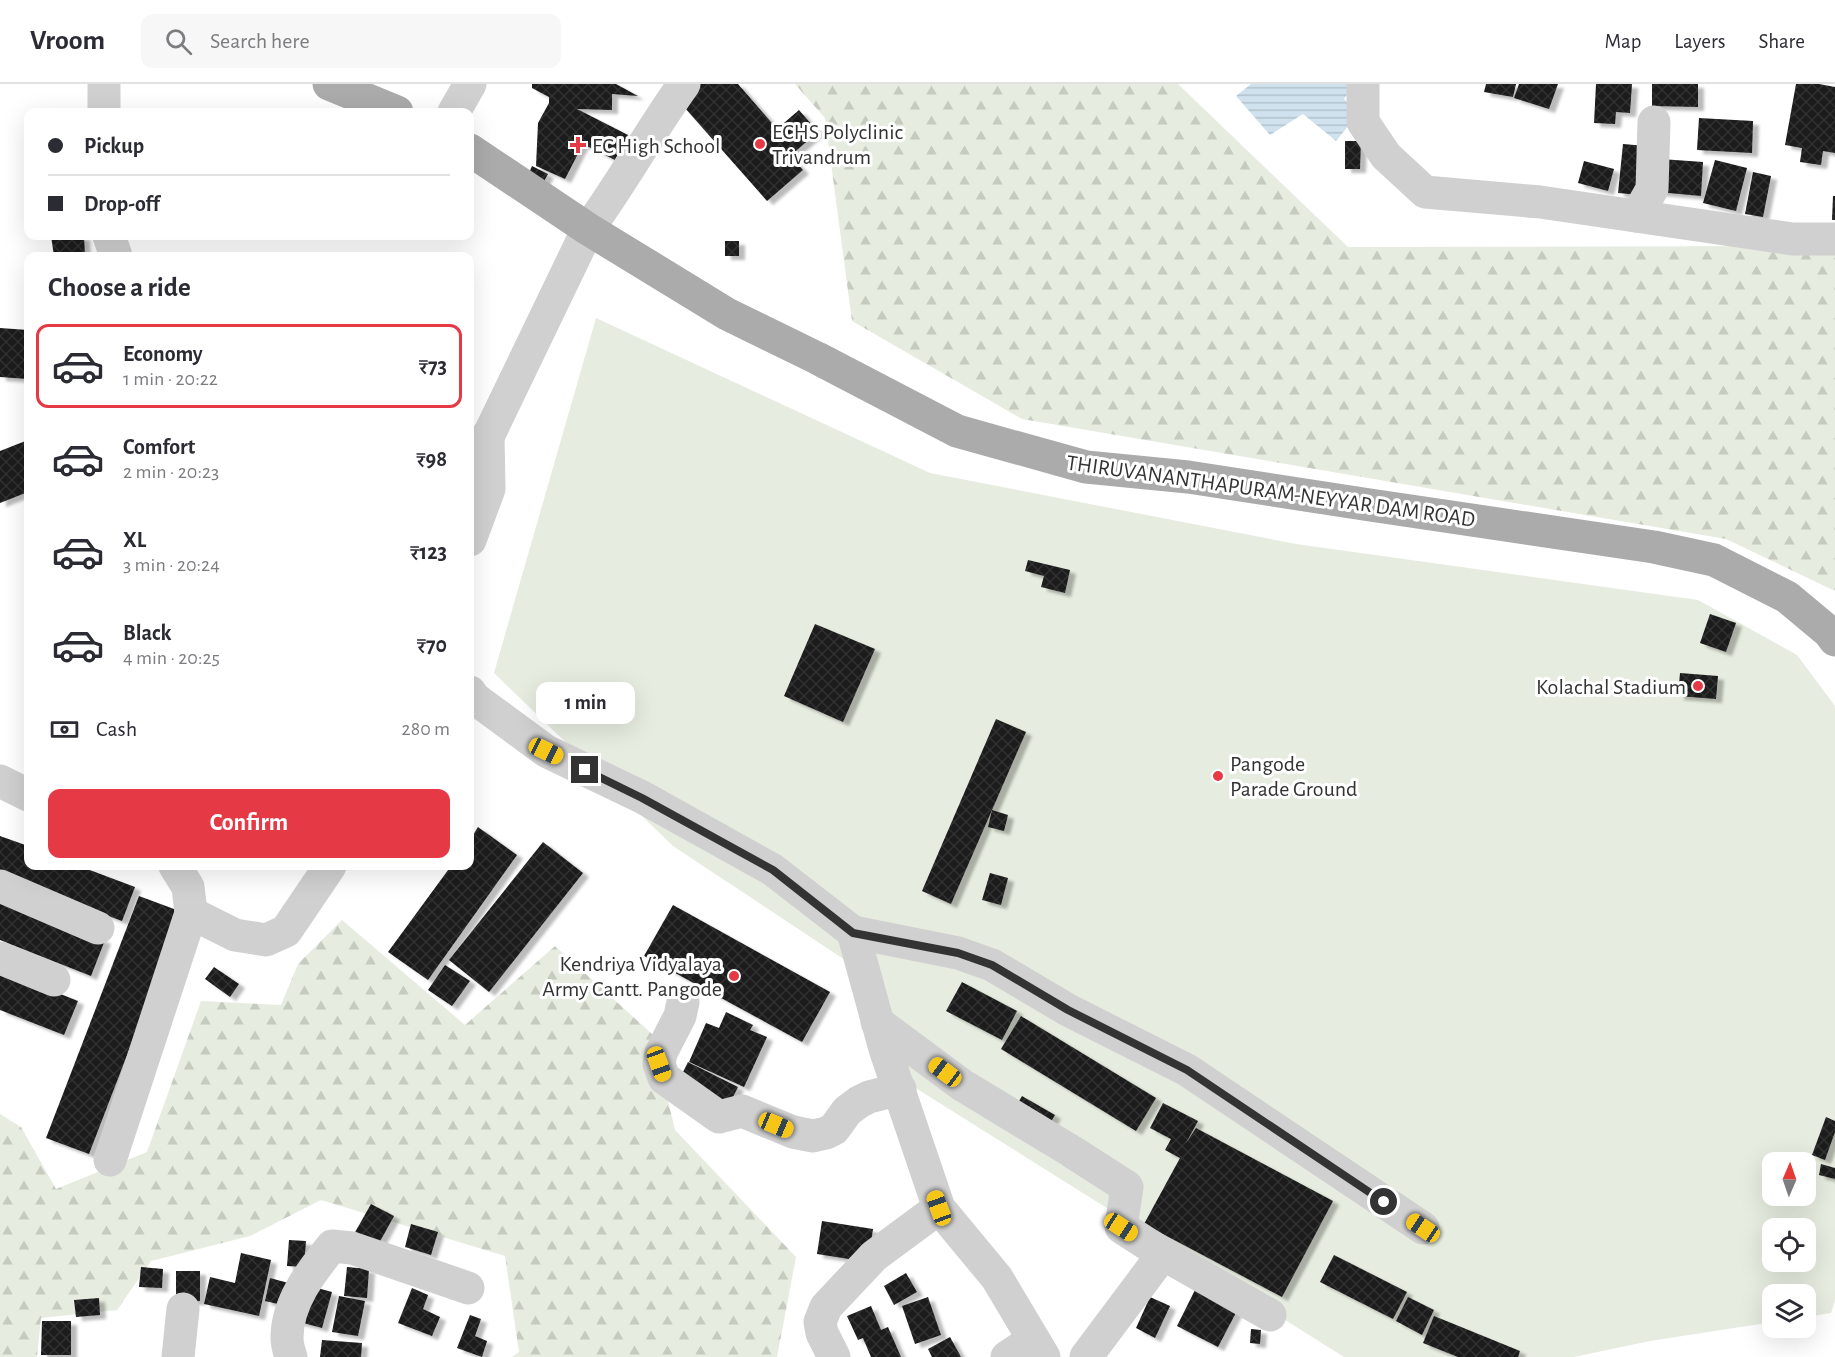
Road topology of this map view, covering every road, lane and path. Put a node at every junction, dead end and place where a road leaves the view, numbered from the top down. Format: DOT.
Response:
graph roads {
  1 [pos="104,84"];
  2 [pos="329,84"];
  3 [pos="470,84"];
  4 [pos="684,84"];
  5 [pos="1362,84"];
  6 [pos="104,108"];
  7 [pos="387,108"];
  8 [pos="456,108"];
  9 [pos="1654,122"];
  10 [pos="474,153"];
  11 [pos="1637,216"];
  12 [pos="588,230"];
  13 [pos="1835,239"];
  14 [pos="479,447"];
  15 [pos="474,529"];
  16 [pos="1835,640"];
  17 [pos="474,698"];
  18 [pos="0,781"];
  19 [pos="24,793"];
  20 [pos="177,870"];
  21 [pos="327,870"];
  22 [pos="0,886"];
  23 [pos="191,913"];
  24 [pos="98,928"];
  25 [pos="853,933"];
  26 [pos="0,958"];
  27 [pos="54,980"];
  28 [pos="683,1002"];
  29 [pos="877,1022"];
  30 [pos="900,1089"];
  31 [pos="110,1160"];
  32 [pos="939,1208"];
  33 [pos="1423,1228"];
  34 [pos="1162,1254"];
  35 [pos="468,1288"];
  36 [pos="183,1309"];
  37 [pos="1270,1315"];
  38 [pos="1028,1351"];
  39 [pos="178,1357"];
  40 [pos="291,1357"];
  41 [pos="834,1357"];
  42 [pos="1086,1357"];
  1 -- 6 [label="street"];
  2 -- 7 [label="main road"];
  3 -- 8 [label="street"];
  4 -- 12 [label="street"];
  5 -- 11 [label="street"];
  9 -- 11 [label="street"];
  10 -- 12 [label="main road, THIRUVANANTHAPURAM-NEYYAR DAM ROAD"];
  11 -- 13 [label="street"];
  12 -- 14 [label="street"];
  12 -- 16 [label="main road, THIRUVANANTHAPURAM-NEYYAR DAM ROAD"];
  14 -- 15 [label="street"];
  17 -- 25 [label="street"];
  18 -- 19 [label="street"];
  20 -- 23 [label="street"];
  21 -- 23 [label="street"];
  22 -- 24 [label="street"];
  23 -- 31 [label="street"];
  25 -- 29 [label="street"];
  25 -- 33 [label="street"];
  26 -- 27 [label="street"];
  28 -- 30 [label="street"];
  29 -- 30 [label="street"];
  29 -- 34 [label="street"];
  30 -- 32 [label="street"];
  32 -- 38 [label="street"];
  32 -- 41 [label="street"];
  34 -- 37 [label="street"];
  34 -- 42 [label="street"];
  35 -- 40 [label="street"];
  36 -- 39 [label="street"];
}
